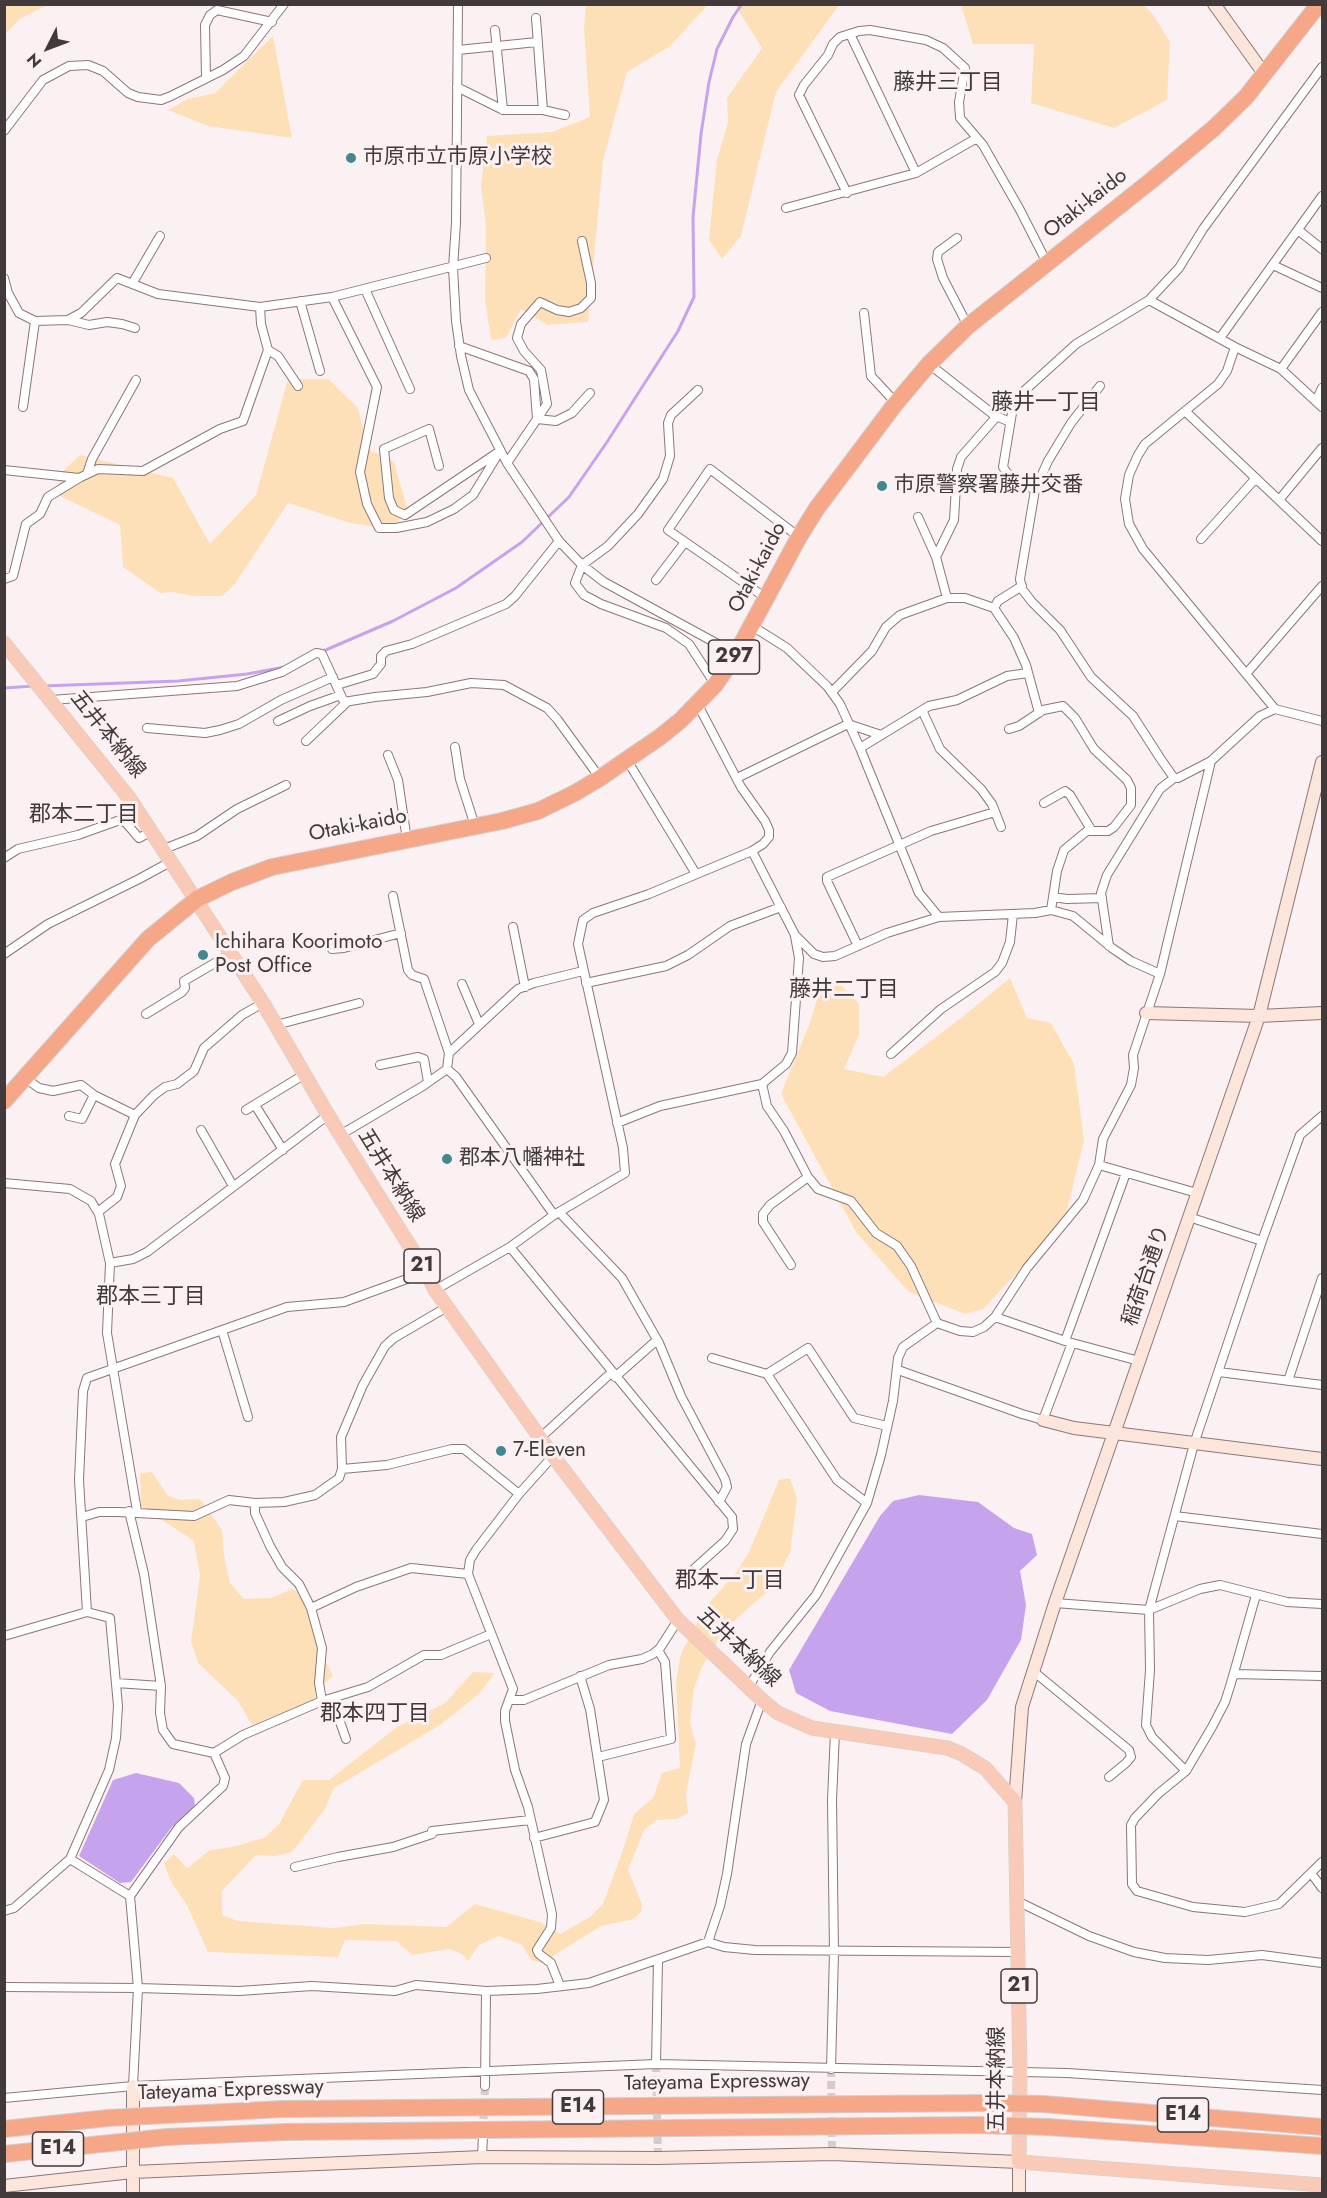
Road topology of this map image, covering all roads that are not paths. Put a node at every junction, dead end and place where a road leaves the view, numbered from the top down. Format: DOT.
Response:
graph roads {
  1 [pos="285,4"];
  2 [pos="458,4"];
  3 [pos="1214,4"];
  4 [pos="1319,4"];
  5 [pos="536,18"];
  6 [pos="272,22"];
  7 [pos="495,30"];
  8 [pos="850,34"];
  9 [pos="537,42"];
  10 [pos="497,47"];
  11 [pos="458,50"];
  12 [pos="1323,67"];
  13 [pos="1265,75"];
  14 [pos="206,78"];
  15 [pos="457,87"];
  16 [pos="503,110"];
  17 [pos="543,110"];
  18 [pos="566,115"];
  19 [pos="4,131"];
  20 [pos="977,138"];
  21 [pos="916,173"];
  22 [pos="846,193"];
  23 [pos="1323,196"];
  24 [pos="786,208"];
  25 [pos="1298,230"];
  26 [pos="160,236"];
  27 [pos="957,238"];
  28 [pos="582,241"];
  29 [pos="1323,249"];
  30 [pos="486,258"];
  31 [pos="1047,263"];
  32 [pos="1273,265"];
  33 [pos="453,268"];
  34 [pos="4,278"];
  35 [pos="132,284"];
  36 [pos="1323,288"];
  37 [pos="365,289"];
  38 [pos="332,297"];
  39 [pos="8,298"];
  40 [pos="1149,300"];
  41 [pos="300,301"];
  42 [pos="260,307"];
  43 [pos="1323,312"];
  44 [pos="864,313"];
  45 [pos="68,320"];
  46 [pos="35,321"];
  47 [pos="968,327"];
  48 [pos="135,328"];
  49 [pos="1220,338"];
  50 [pos="459,346"];
  51 [pos="1236,347"];
  52 [pos="268,350"];
  53 [pos="929,364"];
  54 [pos="1281,369"];
  55 [pos="320,371"];
  56 [pos="136,380"];
  57 [pos="298,386"];
  58 [pos="1100,386"];
  59 [pos="1323,388"];
  60 [pos="410,389"];
  61 [pos="698,390"];
  62 [pos="590,393"];
  63 [pos="896,403"];
  64 [pos="1319,404"];
  65 [pos="23,407"];
  66 [pos="1185,411"];
  67 [pos="997,416"];
  68 [pos="537,419"];
  69 [pos="1010,422"];
  70 [pos="1323,448"];
  71 [pos="500,451"];
  72 [pos="507,463"];
  73 [pos="439,466"];
  74 [pos="4,470"];
  75 [pos="83,476"];
  76 [pos="1256,478"];
  77 [pos="1035,490"];
  78 [pos="1279,500"];
  79 [pos="918,517"];
  80 [pos="799,537"];
  81 [pos="1201,539"];
  82 [pos="560,541"];
  83 [pos="1323,541"];
  84 [pos="685,542"];
  85 [pos="936,557"];
  86 [pos="582,565"];
  87 [pos="4,579"];
  88 [pos="656,580"];
  89 [pos="1022,586"];
  90 [pos="1323,586"];
  91 [pos="767,598"];
  92 [pos="947,598"];
  93 [pos="994,608"];
  94 [pos="752,626"];
  95 [pos="4,643"];
  96 [pos="736,654"];
  97 [pos="1028,673"];
  98 [pos="1246,674"];
  99 [pos="335,681"];
  100 [pos="715,685"];
  101 [pos="832,692"];
  102 [pos="344,699"];
  103 [pos="51,700"];
  104 [pos="698,705"];
  105 [pos="1275,709"];
  106 [pos="922,710"];
  107 [pos="1039,713"];
  108 [pos="278,721"];
  109 [pos="1323,721"];
  110 [pos="848,724"];
  111 [pos="147,728"];
  112 [pos="1009,729"];
  113 [pos="881,735"];
  114 [pos="306,741"];
  115 [pos="455,747"];
  116 [pos="860,748"];
  117 [pos="388,755"];
  118 [pos="627,760"];
  119 [pos="1211,760"];
  120 [pos="1323,762"];
  121 [pos="600,778"];
  122 [pos="737,778"];
  123 [pos="1174,778"];
  124 [pos="286,785"];
  125 [pos="1044,803"];
  126 [pos="995,812"];
  127 [pos="475,826"];
  128 [pos="1001,827"];
  129 [pos="152,831"];
  130 [pos="1092,831"];
  131 [pos="407,840"];
  132 [pos="899,844"];
  133 [pos="752,851"];
  134 [pos="168,855"];
  135 [pos="4,858"];
  136 [pos="696,874"];
  137 [pos="393,896"];
  138 [pos="1053,897"];
  139 [pos="1102,898"];
  140 [pos="197,899"];
  141 [pos="781,907"];
  142 [pos="1051,910"];
  143 [pos="1013,914"];
  144 [pos="939,917"];
  145 [pos="513,927"];
  146 [pos="402,933"];
  147 [pos="795,935"];
  148 [pos="858,946"];
  149 [pos="1109,946"];
  150 [pos="332,949"];
  151 [pos="232,953"];
  152 [pos="4,954"];
  153 [pos="583,971"];
  154 [pos="1160,974"];
  155 [pos="586,983"];
  156 [pos="462,984"];
  157 [pos="525,987"];
  158 [pos="263,1003"];
  159 [pos="359,1003"];
  160 [pos="1146,1013"];
  161 [pos="1323,1013"];
  162 [pos="146,1014"];
  163 [pos="1259,1016"];
  164 [pos="479,1024"];
  165 [pos="276,1025"];
  166 [pos="449,1053"];
  167 [pos="891,1054"];
  168 [pos="380,1065"];
  169 [pos="447,1069"];
  170 [pos="305,1074"];
  171 [pos="25,1078"];
  172 [pos="428,1082"];
  173 [pos="762,1084"];
  174 [pos="94,1095"];
  175 [pos="4,1101"];
  176 [pos="328,1115"];
  177 [pos="69,1116"];
  178 [pos="135,1116"];
  179 [pos="1323,1116"];
  180 [pos="617,1123"];
  181 [pos="201,1130"];
  182 [pos="340,1136"];
  183 [pos="283,1150"];
  184 [pos="1099,1165"];
  185 [pos="1126,1173"];
  186 [pos="808,1177"];
  187 [pos="4,1183"];
  188 [pos="233,1186"];
  189 [pos="1197,1193"];
  190 [pos="98,1212"];
  191 [pos="556,1214"];
  192 [pos="1189,1217"];
  193 [pos="1262,1241"];
  194 [pos="510,1247"];
  195 [pos="110,1263"];
  196 [pos="791,1265"];
  197 [pos="426,1272"];
  198 [pos="1323,1278"];
  199 [pos="435,1290"];
  200 [pos="447,1307"];
  201 [pos="995,1317"];
  202 [pos="937,1323"];
  203 [pos="222,1330"];
  204 [pos="657,1340"];
  205 [pos="1069,1342"];
  206 [pos="712,1358"];
  207 [pos="1139,1361"];
  208 [pos="114,1368"];
  209 [pos="898,1370"];
  210 [pos="1219,1372"];
  211 [pos="614,1374"];
  212 [pos="767,1374"];
  213 [pos="1288,1381"];
  214 [pos="1323,1385"];
  215 [pos="248,1417"];
  216 [pos="1043,1420"];
  217 [pos="887,1426"];
  218 [pos="1114,1433"];
  219 [pos="540,1438"];
  220 [pos="1194,1444"];
  221 [pos="553,1456"];
  222 [pos="1323,1459"];
  223 [pos="342,1469"];
  224 [pos="519,1494"];
  225 [pos="719,1502"];
  226 [pos="255,1503"];
  227 [pos="867,1503"];
  228 [pos="133,1511"];
  229 [pos="1175,1516"];
  230 [pos="82,1517"];
  231 [pos="1323,1534"];
  232 [pos="695,1568"];
  233 [pos="468,1574"];
  234 [pos="1256,1595"];
  235 [pos="1054,1603"];
  236 [pos="1323,1604"];
  237 [pos="310,1608"];
  238 [pos="1149,1610"];
  239 [pos="87,1612"];
  240 [pos="678,1620"];
  241 [pos="491,1634"];
  242 [pos="4,1636"];
  243 [pos="658,1650"];
  244 [pos="1033,1671"];
  245 [pos="1234,1674"];
  246 [pos="580,1676"];
  247 [pos="1323,1676"];
  248 [pos="116,1683"];
  249 [pos="161,1686"];
  250 [pos="748,1688"];
  251 [pos="332,1699"];
  252 [pos="510,1700"];
  253 [pos="762,1700"];
  254 [pos="322,1701"];
  255 [pos="835,1732"];
  256 [pos="346,1739"];
  257 [pos="214,1753"];
  258 [pos="598,1757"];
  259 [pos="1186,1771"];
  260 [pos="1109,1777"];
  261 [pos="1015,1803"];
  262 [pos="530,1820"];
  263 [pos="534,1838"];
  264 [pos="70,1859"];
  265 [pos="1323,1862"];
  266 [pos="295,1867"];
  267 [pos="1311,1873"];
  268 [pos="1323,1888"];
  269 [pos="130,1896"];
  270 [pos="1017,1901"];
  271 [pos="4,1911"];
  272 [pos="708,1942"];
  273 [pos="834,1952"];
  274 [pos="1018,1952"];
  275 [pos="658,1960"];
  276 [pos="1323,1963"];
  277 [pos="560,1986"];
  278 [pos="4,1987"];
  279 [pos="138,1988"];
  280 [pos="486,1991"];
  281 [pos="656,2064"];
  282 [pos="831,2069"];
  283 [pos="485,2070"];
  284 [pos="1020,2072"];
  285 [pos="133,2086"];
  286 [pos="485,2086"];
  287 [pos="1323,2091"];
  288 [pos="4,2098"];
  289 [pos="1323,2127"];
  290 [pos="4,2129"];
  291 [pos="483,2135"];
  292 [pos="1323,2146"];
  293 [pos="4,2154"];
  294 [pos="482,2157"];
  295 [pos="1019,2162"];
  296 [pos="133,2172"];
  297 [pos="1323,2185"];
  298 [pos="4,2186"];
  299 [pos="133,2193"];
  300 [pos="1019,2193"];
  1 -- 6 [label="street"];
  2 -- 11 [label="street"];
  3 -- 13 [label="street"];
  4 -- 13 [label="highway, Otaki-kaido / 297"];
  5 -- 9 [label="street"];
  6 -- 14 [label="street"];
  6 -- 14 [label="street"];
  7 -- 10 [label="street"];
  8 -- 20 [label="street"];
  8 -- 21 [label="street"];
  8 -- 22 [label="street"];
  9 -- 10 [label="street"];
  9 -- 17 [label="street"];
  10 -- 11 [label="street"];
  10 -- 16 [label="street"];
  11 -- 15 [label="street"];
  12 -- 40 [label="street"];
  13 -- 31 [label="highway, Otaki-kaido / 297"];
  14 -- 19 [label="street"];
  15 -- 16 [label="street"];
  15 -- 33 [label="street"];
  16 -- 17 [label="street"];
  17 -- 18 [label="street"];
  20 -- 21 [label="street"];
  20 -- 31 [label="street"];
  21 -- 22 [label="street"];
  22 -- 24 [label="street"];
  23 -- 25 [label="street"];
  25 -- 29 [label="street"];
  25 -- 32 [label="street"];
  26 -- 35 [label="street"];
  27 -- 47 [label="street"];
  28 -- 68 [label="street"];
  30 -- 33 [label="street"];
  31 -- 47 [label="highway, Otaki-kaido / 297"];
  32 -- 36 [label="street"];
  32 -- 49 [label="street"];
  33 -- 37 [label="street"];
  33 -- 50 [label="street"];
  34 -- 39 [label="street"];
  35 -- 42 [label="street"];
  35 -- 45 [label="street"];
  37 -- 38 [label="street"];
  37 -- 60 [label="street"];
  38 -- 41 [label="street"];
  38 -- 71 [label="street"];
  39 -- 46 [label="street"];
  40 -- 49 [label="street"];
  40 -- 69 [label="street"];
  41 -- 42 [label="street"];
  41 -- 55 [label="street"];
  42 -- 52 [label="street"];
  43 -- 54 [label="street"];
  44 -- 63 [label="street"];
  45 -- 46 [label="street"];
  45 -- 48 [label="street"];
  46 -- 65 [label="street"];
  47 -- 53 [label="highway, Otaki-kaido / 297"];
  49 -- 51 [label="street"];
  50 -- 68 [label="street"];
  50 -- 71 [label="street"];
  51 -- 54 [label="street"];
  51 -- 66 [label="street"];
  52 -- 57 [label="street"];
  52 -- 75 [label="street"];
  53 -- 63 [label="highway, Otaki-kaido / 297"];
  53 -- 67 [label="street"];
  54 -- 64 [label="street"];
  56 -- 75 [label="street"];
  58 -- 77 [label="street"];
  59 -- 64 [label="street"];
  61 -- 86 [label="street"];
  62 -- 68 [label="street"];
  63 -- 80 [label="highway, Otaki-kaido / 297"];
  66 -- 76 [label="street"];
  66 -- 98 [label="street"];
  67 -- 69 [label="street"];
  67 -- 85 [label="street"];
  68 -- 72 [label="street"];
  69 -- 77 [label="street"];
  70 -- 78 [label="street"];
  71 -- 72 [label="street"];
  71 -- 73 [label="street"];
  72 -- 82 [label="street"];
  74 -- 75 [label="street"];
  75 -- 87 [label="street"];
  76 -- 78 [label="street"];
  76 -- 81 [label="street"];
  77 -- 89 [label="street"];
  78 -- 83 [label="street"];
  79 -- 85 [label="street"];
  80 -- 84 [label="street"];
  80 -- 91 [label="highway, Otaki-kaido / 297"];
  82 -- 86 [label="street"];
  82 -- 99 [label="street"];
  84 -- 88 [label="street"];
  84 -- 91 [label="street"];
  85 -- 92 [label="street"];
  86 -- 96 [label="street"];
  86 -- 100 [label="street"];
  89 -- 93 [label="street"];
  89 -- 123 [label="street"];
  90 -- 98 [label="street"];
  91 -- 94 [label="highway, Otaki-kaido / 297"];
  92 -- 93 [label="street"];
  92 -- 101 [label="street"];
  93 -- 97 [label="street"];
  94 -- 96 [label="highway, Otaki-kaido / 297"];
  94 -- 101 [label="street"];
  95 -- 103 [label="main road, 五井本納線 / 21"];
  96 -- 100 [label="highway, Otaki-kaido / 297"];
  97 -- 106 [label="street"];
  97 -- 107 [label="street"];
  98 -- 105 [label="street"];
  99 -- 102 [label="street"];
  99 -- 103 [label="street"];
  99 -- 111 [label="street"];
  100 -- 104 [label="highway, Otaki-kaido / 297"];
  101 -- 110 [label="street"];
  102 -- 108 [label="street"];
  102 -- 114 [label="street"];
  102 -- 121 [label="street"];
  103 -- 129 [label="main road, 五井本納線 / 21"];
  104 -- 118 [label="highway, Otaki-kaido / 297"];
  104 -- 122 [label="street"];
  105 -- 109 [label="street"];
  105 -- 119 [label="street"];
  106 -- 113 [label="street"];
  106 -- 126 [label="street"];
  107 -- 112 [label="street"];
  107 -- 130 [label="street"];
  110 -- 113 [label="street"];
  110 -- 116 [label="street"];
  110 -- 122 [label="street"];
  113 -- 116 [label="street"];
  115 -- 127 [label="street"];
  116 -- 132 [label="street"];
  117 -- 131 [label="street"];
  118 -- 121 [label="highway, Otaki-kaido / 297"];
  118 -- 136 [label="street"];
  119 -- 123 [label="street"];
  119 -- 154 [label="street"];
  120 -- 163 [label="street, 稲荷台通り"];
  121 -- 127 [label="highway, Otaki-kaido / 297"];
  122 -- 133 [label="street"];
  123 -- 139 [label="street"];
  124 -- 134 [label="street"];
  125 -- 130 [label="street"];
  126 -- 128 [label="street"];
  126 -- 132 [label="street"];
  127 -- 131 [label="highway, Otaki-kaido / 297"];
  129 -- 134 [label="main road, 五井本納線 / 21"];
  129 -- 135 [label="street"];
  130 -- 138 [label="street"];
  131 -- 140 [label="highway, Otaki-kaido / 297"];
  132 -- 144 [label="street"];
  132 -- 148 [label="street"];
  133 -- 136 [label="street"];
  133 -- 141 [label="street"];
  134 -- 140 [label="main road, 五井本納線 / 21"];
  134 -- 152 [label="street"];
  136 -- 153 [label="street"];
  137 -- 146 [label="street"];
  138 -- 139 [label="street"];
  138 -- 142 [label="street"];
  139 -- 149 [label="street"];
  140 -- 151 [label="main road, 五井本納線 / 21"];
  140 -- 171 [label="highway, Otaki-kaido / 297"];
  141 -- 147 [label="street"];
  141 -- 155 [label="street"];
  142 -- 143 [label="street"];
  142 -- 149 [label="street"];
  143 -- 144 [label="street"];
  143 -- 167 [label="street"];
  144 -- 148 [label="street"];
  145 -- 157 [label="street"];
  146 -- 150 [label="street"];
  146 -- 166 [label="street"];
  147 -- 148 [label="street"];
  147 -- 173 [label="street"];
  149 -- 154 [label="street"];
  151 -- 158 [label="main road, 五井本納線 / 21"];
  151 -- 162 [label="street"];
  153 -- 155 [label="street"];
  153 -- 157 [label="street"];
  154 -- 160 [label="street"];
  155 -- 180 [label="street"];
  156 -- 164 [label="street"];
  157 -- 164 [label="street"];
  158 -- 165 [label="main road, 五井本納線 / 21"];
  158 -- 178 [label="street"];
  159 -- 165 [label="street"];
  160 -- 163 [label="street"];
  160 -- 184 [label="street"];
  161 -- 163 [label="street"];
  163 -- 189 [label="street, 稲荷台通り"];
  164 -- 166 [label="street"];
  165 -- 170 [label="main road, 五井本納線 / 21"];
  166 -- 169 [label="street"];
  168 -- 172 [label="street"];
  169 -- 172 [label="street"];
  169 -- 191 [label="street"];
  170 -- 176 [label="main road, 五井本納線 / 21"];
  170 -- 183 [label="street"];
  171 -- 174 [label="street"];
  171 -- 175 [label="highway, Otaki-kaido / 297"];
  172 -- 182 [label="street"];
  173 -- 180 [label="street"];
  173 -- 186 [label="street"];
  174 -- 177 [label="street"];
  174 -- 178 [label="street"];
  176 -- 182 [label="main road, 五井本納線 / 21"];
  176 -- 183 [label="street"];
  178 -- 190 [label="street"];
  179 -- 193 [label="street"];
  180 -- 191 [label="street"];
  181 -- 188 [label="street"];
  182 -- 197 [label="main road, 五井本納線 / 21"];
  183 -- 188 [label="street"];
  184 -- 185 [label="street"];
  184 -- 201 [label="street"];
  185 -- 189 [label="street"];
  185 -- 205 [label="street"];
  186 -- 196 [label="street"];
  186 -- 202 [label="street"];
  187 -- 190 [label="street"];
  188 -- 195 [label="street"];
  189 -- 192 [label="street, 稲荷台通り"];
  190 -- 195 [label="street"];
  191 -- 194 [label="street"];
  191 -- 204 [label="street"];
  192 -- 193 [label="street"];
  192 -- 207 [label="street, 稲荷台通り"];
  193 -- 210 [label="street"];
  194 -- 199 [label="street"];
  194 -- 211 [label="street"];
  195 -- 208 [label="street"];
  197 -- 199 [label="main road, 五井本納線 / 21"];
  197 -- 203 [label="street"];
  198 -- 213 [label="street"];
  199 -- 200 [label="main road, 五井本納線 / 21"];
  200 -- 219 [label="main road, 五井本納線 / 21"];
  200 -- 223 [label="street"];
  201 -- 202 [label="street"];
  201 -- 205 [label="street"];
  202 -- 209 [label="street"];
  203 -- 208 [label="street"];
  203 -- 215 [label="street"];
  204 -- 211 [label="street"];
  204 -- 225 [label="street"];
  205 -- 207 [label="street"];
  205 -- 216 [label="street"];
  206 -- 212 [label="street"];
  207 -- 218 [label="street, 稲荷台通り"];
  208 -- 228 [label="street"];
  208 -- 230 [label="street"];
  209 -- 216 [label="street"];
  209 -- 217 [label="street"];
  210 -- 213 [label="street"];
  210 -- 220 [label="street"];
  211 -- 219 [label="street"];
  211 -- 225 [label="street"];
  212 -- 217 [label="street"];
  212 -- 227 [label="street"];
  213 -- 214 [label="street"];
  216 -- 218 [label="street"];
  217 -- 227 [label="street"];
  218 -- 220 [label="street"];
  218 -- 235 [label="street, 稲荷台通り"];
  219 -- 221 [label="main road, 五井本納線 / 21"];
  220 -- 222 [label="street"];
  220 -- 229 [label="street"];
  221 -- 224 [label="street"];
  221 -- 240 [label="main road, 五井本納線 / 21"];
  223 -- 224 [label="street"];
  223 -- 226 [label="street"];
  224 -- 233 [label="street"];
  225 -- 232 [label="street"];
  226 -- 228 [label="street"];
  226 -- 237 [label="street"];
  227 -- 250 [label="street"];
  228 -- 230 [label="street"];
  228 -- 249 [label="street"];
  229 -- 231 [label="street"];
  229 -- 238 [label="street"];
  230 -- 239 [label="street"];
  233 -- 237 [label="street"];
  233 -- 241 [label="street"];
  234 -- 236 [label="street"];
  234 -- 238 [label="street"];
  234 -- 245 [label="street"];
  235 -- 238 [label="street"];
  235 -- 244 [label="street, 稲荷台通り"];
  237 -- 254 [label="street"];
  238 -- 259 [label="street"];
  239 -- 242 [label="street"];
  239 -- 248 [label="street"];
  240 -- 243 [label="street"];
  240 -- 250 [label="main road, 五井本納線 / 21"];
  241 -- 251 [label="street"];
  241 -- 252 [label="street"];
  243 -- 246 [label="street"];
  243 -- 258 [label="street"];
  244 -- 260 [label="street"];
  244 -- 261 [label="street, 稲荷台通り"];
  245 -- 247 [label="street"];
  245 -- 259 [label="street"];
  246 -- 252 [label="street"];
  246 -- 258 [label="street"];
  248 -- 249 [label="street"];
  248 -- 264 [label="street"];
  249 -- 257 [label="street"];
  250 -- 253 [label="main road, 五井本納線 / 21"];
  251 -- 254 [label="street"];
  251 -- 256 [label="street"];
  252 -- 262 [label="street"];
  253 -- 255 [label="main road, 五井本納線 / 21"];
  253 -- 272 [label="street"];
  254 -- 257 [label="street"];
  255 -- 261 [label="main road, 五井本納線 / 21"];
  255 -- 273 [label="street"];
  257 -- 269 [label="street"];
  258 -- 263 [label="street"];
  259 -- 267 [label="street"];
  261 -- 270 [label="main road, 五井本納線 / 21"];
  262 -- 263 [label="street"];
  262 -- 266 [label="street"];
  263 -- 277 [label="street"];
  264 -- 269 [label="street"];
  264 -- 271 [label="street"];
  265 -- 267 [label="street"];
  267 -- 268 [label="street"];
  269 -- 279 [label="street"];
  270 -- 274 [label="main road, 五井本納線 / 21"];
  270 -- 276 [label="street"];
  272 -- 273 [label="street"];
  272 -- 275 [label="street"];
  273 -- 274 [label="street"];
  273 -- 282 [label="street"];
  274 -- 284 [label="main road, 五井本納線 / 21"];
  275 -- 277 [label="street"];
  275 -- 281 [label="street"];
  277 -- 280 [label="street"];
  278 -- 279 [label="street"];
  279 -- 280 [label="street"];
  279 -- 285 [label="street"];
  280 -- 283 [label="street"];
  281 -- 282 [label="street"];
  281 -- 283 [label="street"];
  282 -- 284 [label="street"];
  283 -- 285 [label="street"];
  283 -- 286 [label="street"];
  284 -- 287 [label="street"];
  284 -- 295 [label="main road, 五井本納線 / 21"];
  285 -- 288 [label="street"];
  285 -- 296 [label="street"];
  289 -- 290 [label="highway, Tateyama Expressway / E14, bridge"];
  291 -- 294 [label="street"];
  292 -- 293 [label="highway, Tateyama Expressway / E14, bridge"];
  294 -- 295 [label="street"];
  294 -- 296 [label="street"];
  295 -- 297 [label="main road, 五井本納線"];
  295 -- 300 [label="street"];
  296 -- 298 [label="street"];
  296 -- 299 [label="street"];
}
